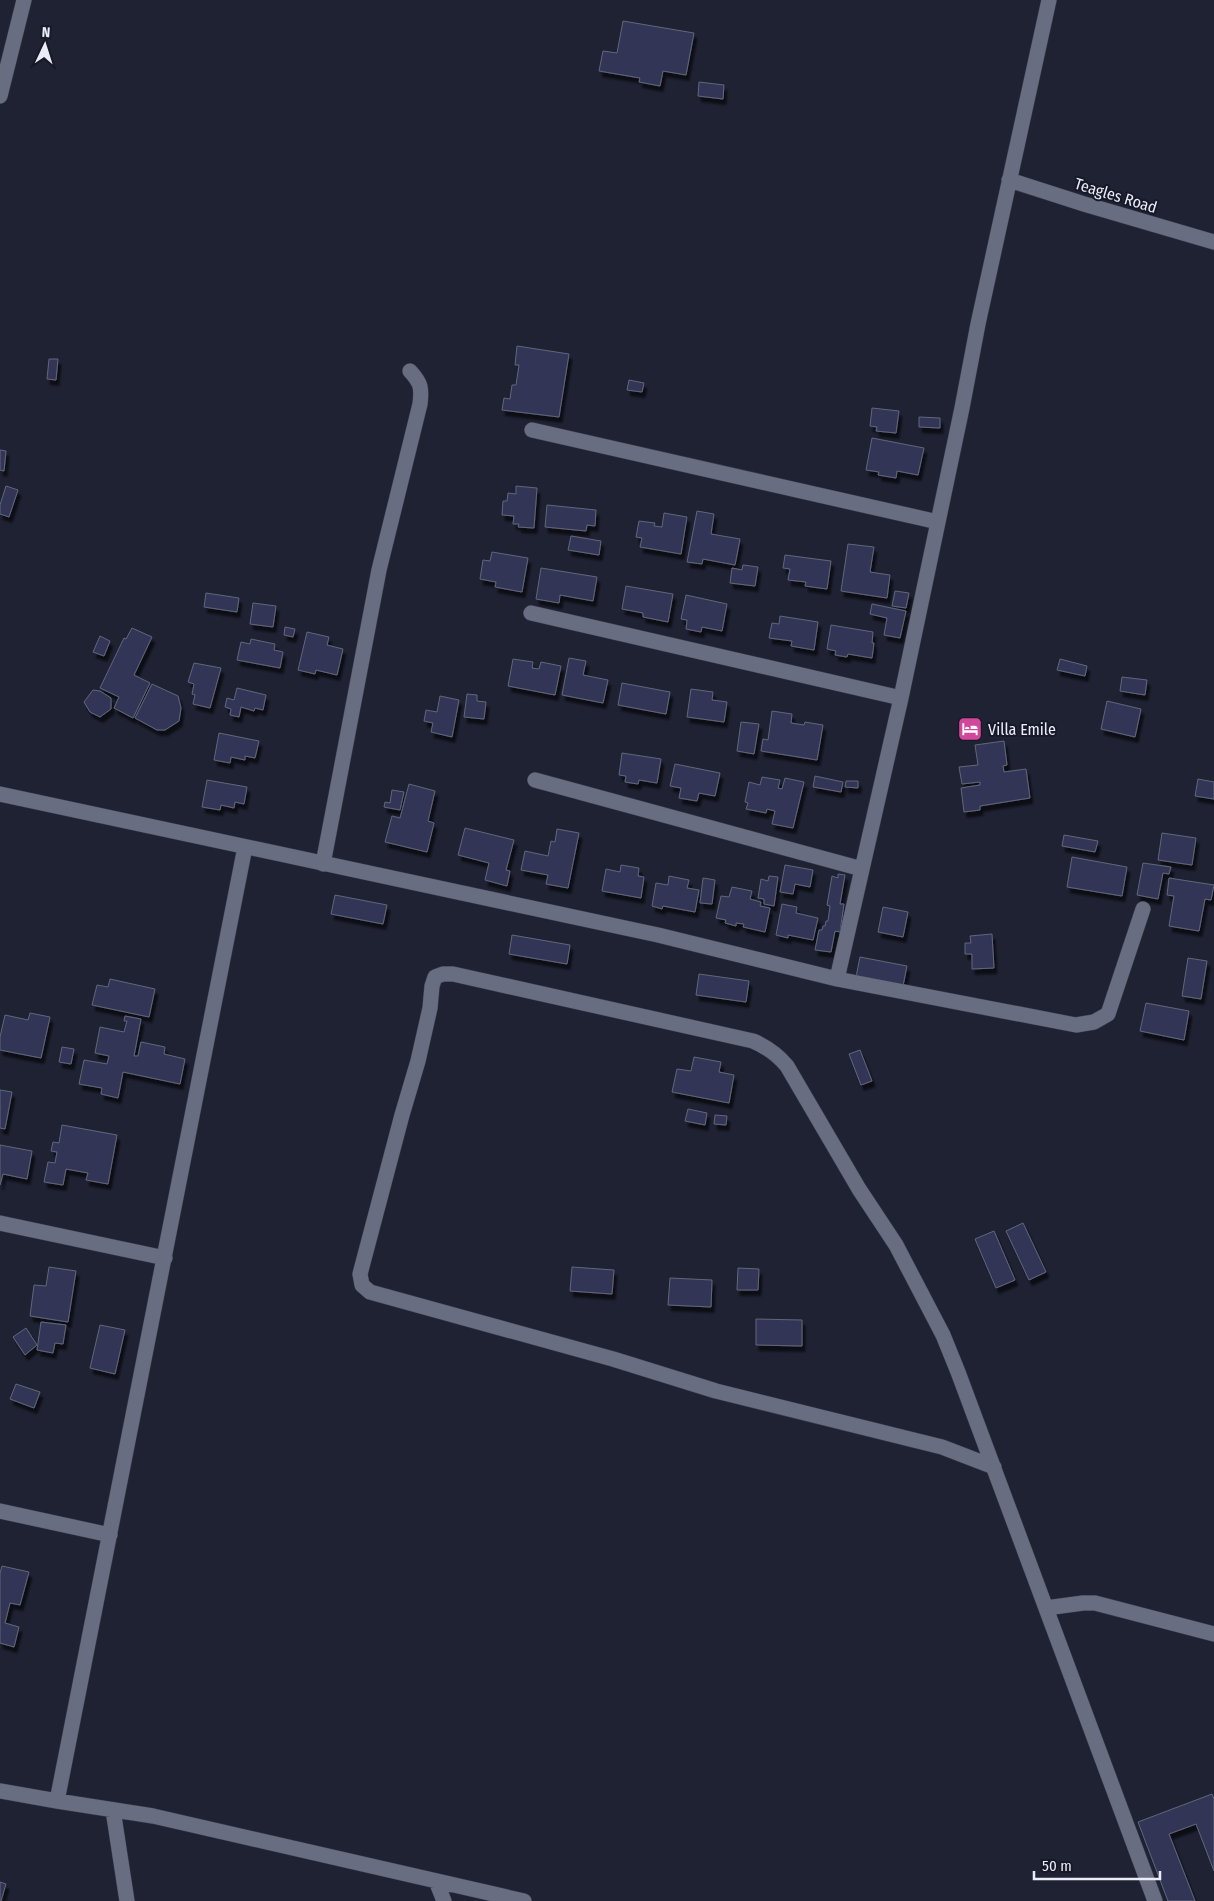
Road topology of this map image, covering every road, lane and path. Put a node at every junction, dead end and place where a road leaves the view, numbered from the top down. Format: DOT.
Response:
graph roads {
  1 [pos="24,0"];
  2 [pos="1049,0"];
  3 [pos="0,96"];
  4 [pos="1009,180"];
  5 [pos="1214,242"];
  6 [pos="410,371"];
  7 [pos="532,430"];
  8 [pos="938,522"];
  9 [pos="531,613"];
  10 [pos="901,698"];
  11 [pos="536,780"];
  12 [pos="0,794"];
  13 [pos="244,847"];
  14 [pos="322,864"];
  15 [pos="862,869"];
  16 [pos="1143,909"];
  17 [pos="837,979"];
  18 [pos="0,1223"];
  19 [pos="165,1258"];
  20 [pos="994,1466"];
  21 [pos="0,1511"];
  22 [pos="110,1535"];
  23 [pos="1046,1608"];
  24 [pos="1214,1634"];
  25 [pos="0,1791"];
  26 [pos="57,1801"];
  27 [pos="113,1810"];
  28 [pos="436,1881"];
  29 [pos="127,1901"];
  30 [pos="444,1901"];
  31 [pos="524,1901"];
  32 [pos="1156,1901"];
  1 -- 3 [label="street"];
  2 -- 4 [label="street"];
  4 -- 5 [label="street, Teagles Road"];
  4 -- 8 [label="street"];
  6 -- 14 [label="street"];
  7 -- 8 [label="street"];
  8 -- 10 [label="street"];
  9 -- 10 [label="street"];
  10 -- 15 [label="street"];
  11 -- 15 [label="street"];
  12 -- 13 [label="street"];
  13 -- 14 [label="street"];
  13 -- 19 [label="street"];
  14 -- 17 [label="street"];
  15 -- 17 [label="street"];
  16 -- 17 [label="street"];
  18 -- 19 [label="street"];
  19 -- 22 [label="street"];
  20 -- 20 [label="street"];
  20 -- 23 [label="street"];
  21 -- 22 [label="street"];
  22 -- 26 [label="street"];
  23 -- 24 [label="street"];
  23 -- 32 [label="street"];
  25 -- 26 [label="street"];
  26 -- 27 [label="street"];
  27 -- 28 [label="street"];
  27 -- 29 [label="street"];
  28 -- 30 [label="street"];
  28 -- 31 [label="street"];
}
